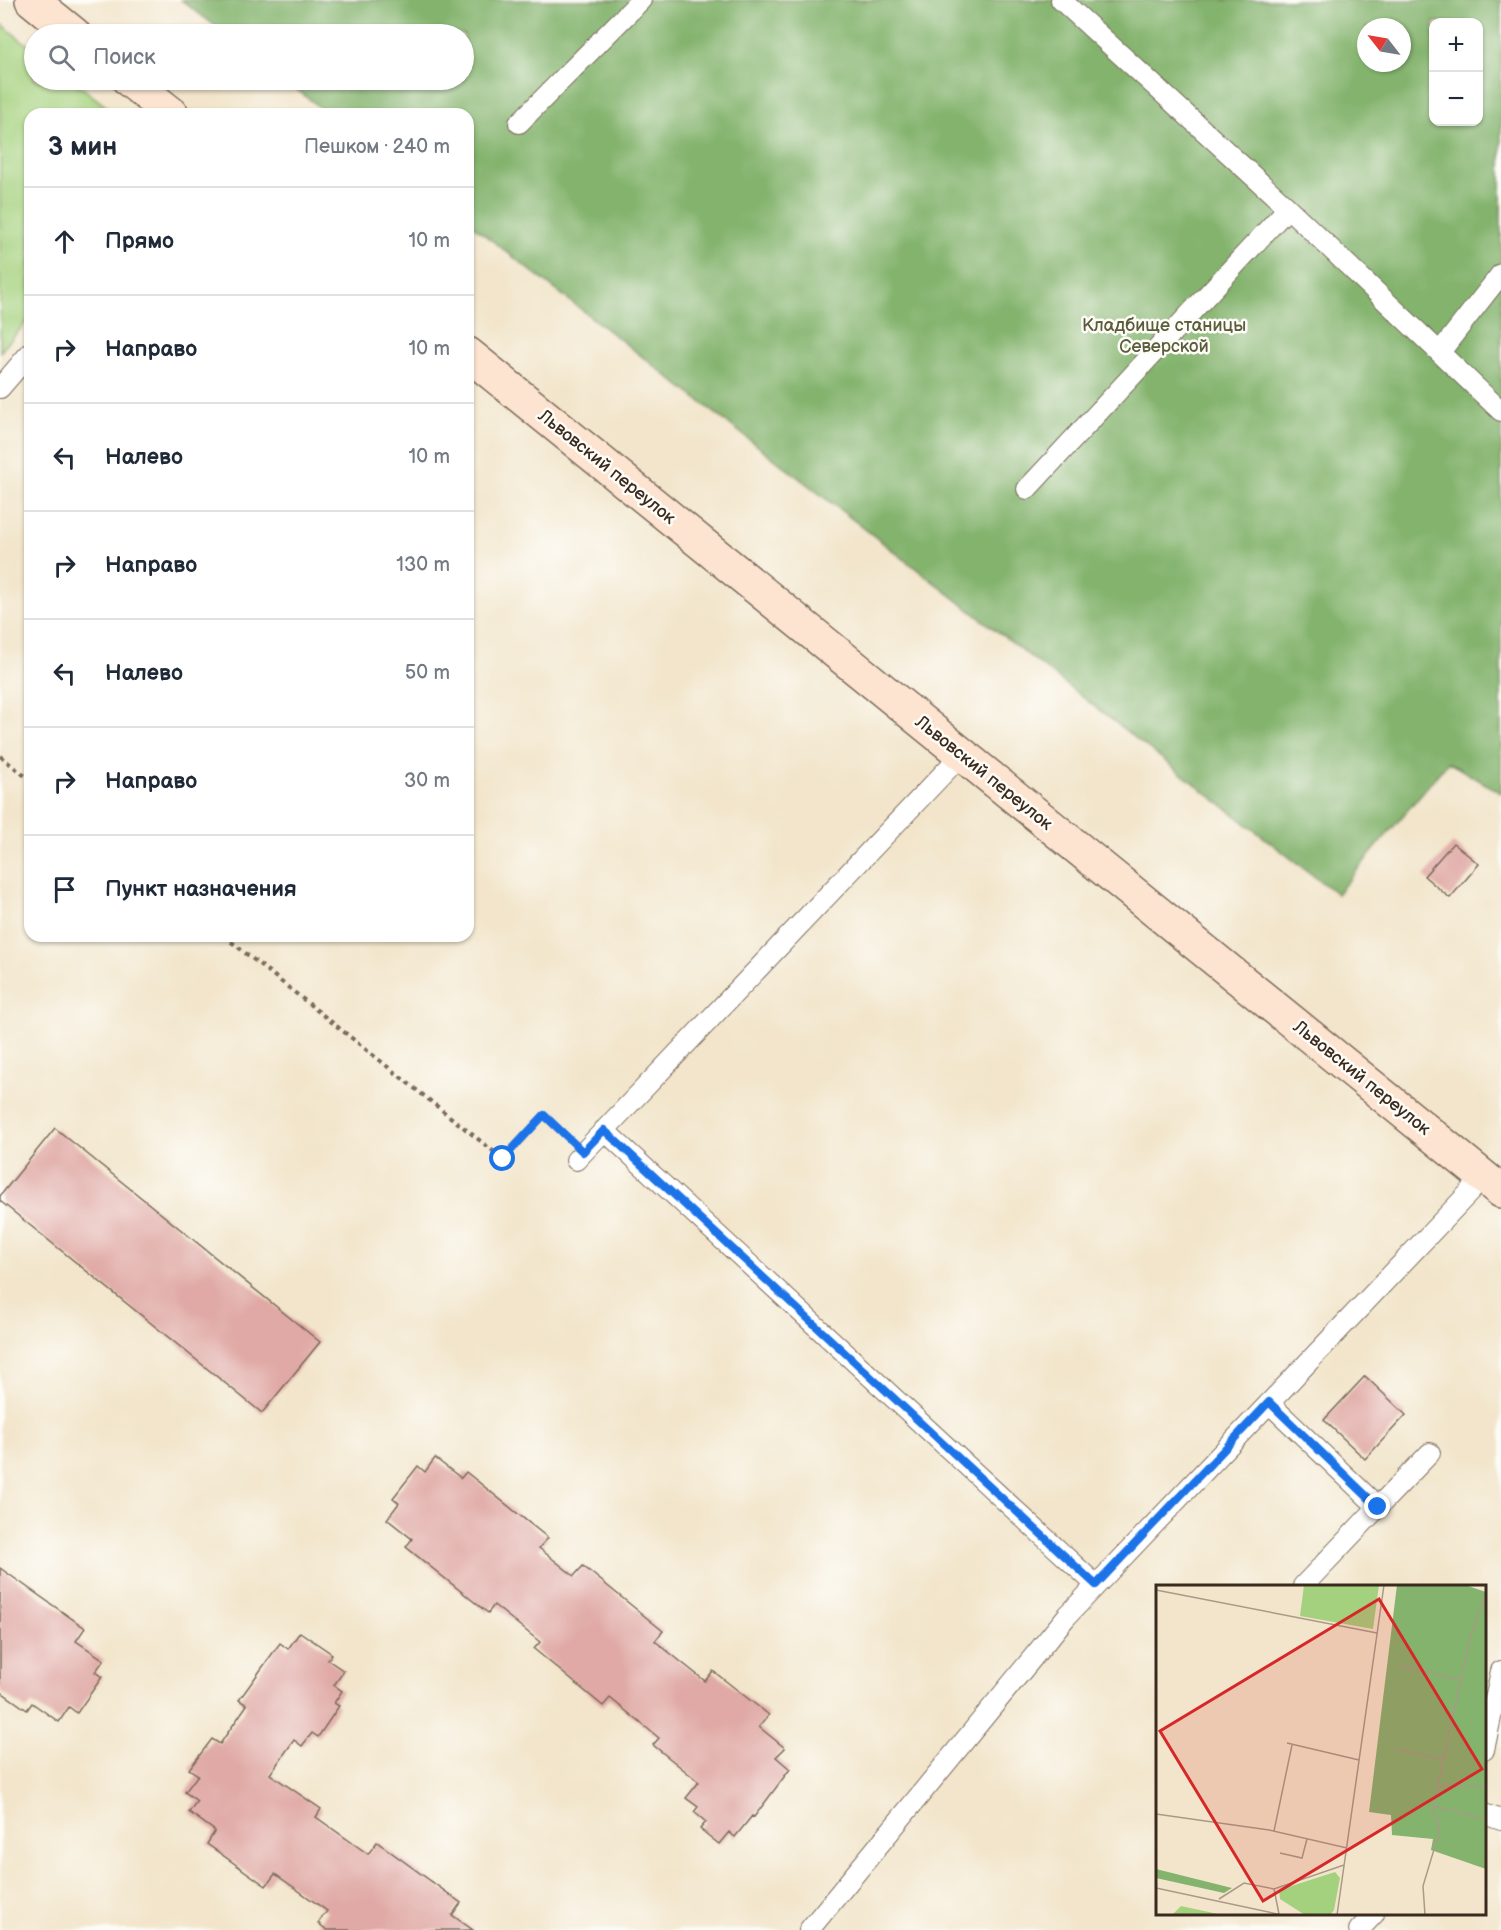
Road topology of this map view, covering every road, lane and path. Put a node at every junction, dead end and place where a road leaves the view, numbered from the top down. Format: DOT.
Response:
graph roads {
  1 [pos="32,0"];
  2 [pos="641,0"];
  3 [pos="1061,0"];
  4 [pos="62,24"];
  5 [pos="142,90"];
  6 [pos="164,108"];
  7 [pos="519,123"];
  8 [pos="1288,208"];
  9 [pos="1501,274"];
  10 [pos="1440,352"];
  11 [pos="474,359"];
  12 [pos="24,360"];
  13 [pos="0,388"];
  14 [pos="1501,411"];
  15 [pos="1027,489"];
  16 [pos="962,754"];
  17 [pos="0,756"];
  18 [pos="24,775"];
  19 [pos="232,942"];
  20 [pos="604,1130"];
  21 [pos="579,1156"];
  22 [pos="1492,1184"];
  23 [pos="1269,1402"];
  24 [pos="1430,1453"];
  25 [pos="1378,1507"];
  26 [pos="1096,1585"];
  27 [pos="1305,1585"];
  28 [pos="1501,1671"];
  29 [pos="1486,1745"];
  30 [pos="1486,1814"];
  31 [pos="1501,1820"];
  32 [pos="1373,1915"];
  33 [pos="809,1930"];
  34 [pos="1359,1930"];
  1 -- 4 [label="main road"];
  2 -- 7 [label="lane"];
  3 -- 8 [label="lane"];
  5 -- 6 [label="main road"];
  8 -- 10 [label="lane"];
  8 -- 15 [label="lane"];
  9 -- 10 [label="lane"];
  10 -- 14 [label="lane"];
  11 -- 16 [label="main road, Львовский переулок"];
  12 -- 13 [label="lane"];
  16 -- 20 [label="lane"];
  16 -- 22 [label="main road, Львовский переулок"];
  17 -- 18 [label="path"];
  19 -- 21 [label="path"];
  20 -- 21 [label="lane"];
  20 -- 26 [label="lane"];
  22 -- 23 [label="lane"];
  23 -- 25 [label="lane"];
  23 -- 26 [label="lane"];
  24 -- 25 [label="lane"];
  25 -- 27 [label="lane"];
  26 -- 33 [label="lane"];
  28 -- 29 [label="lane"];
  30 -- 31 [label="lane"];
  32 -- 34 [label="lane"];
}
